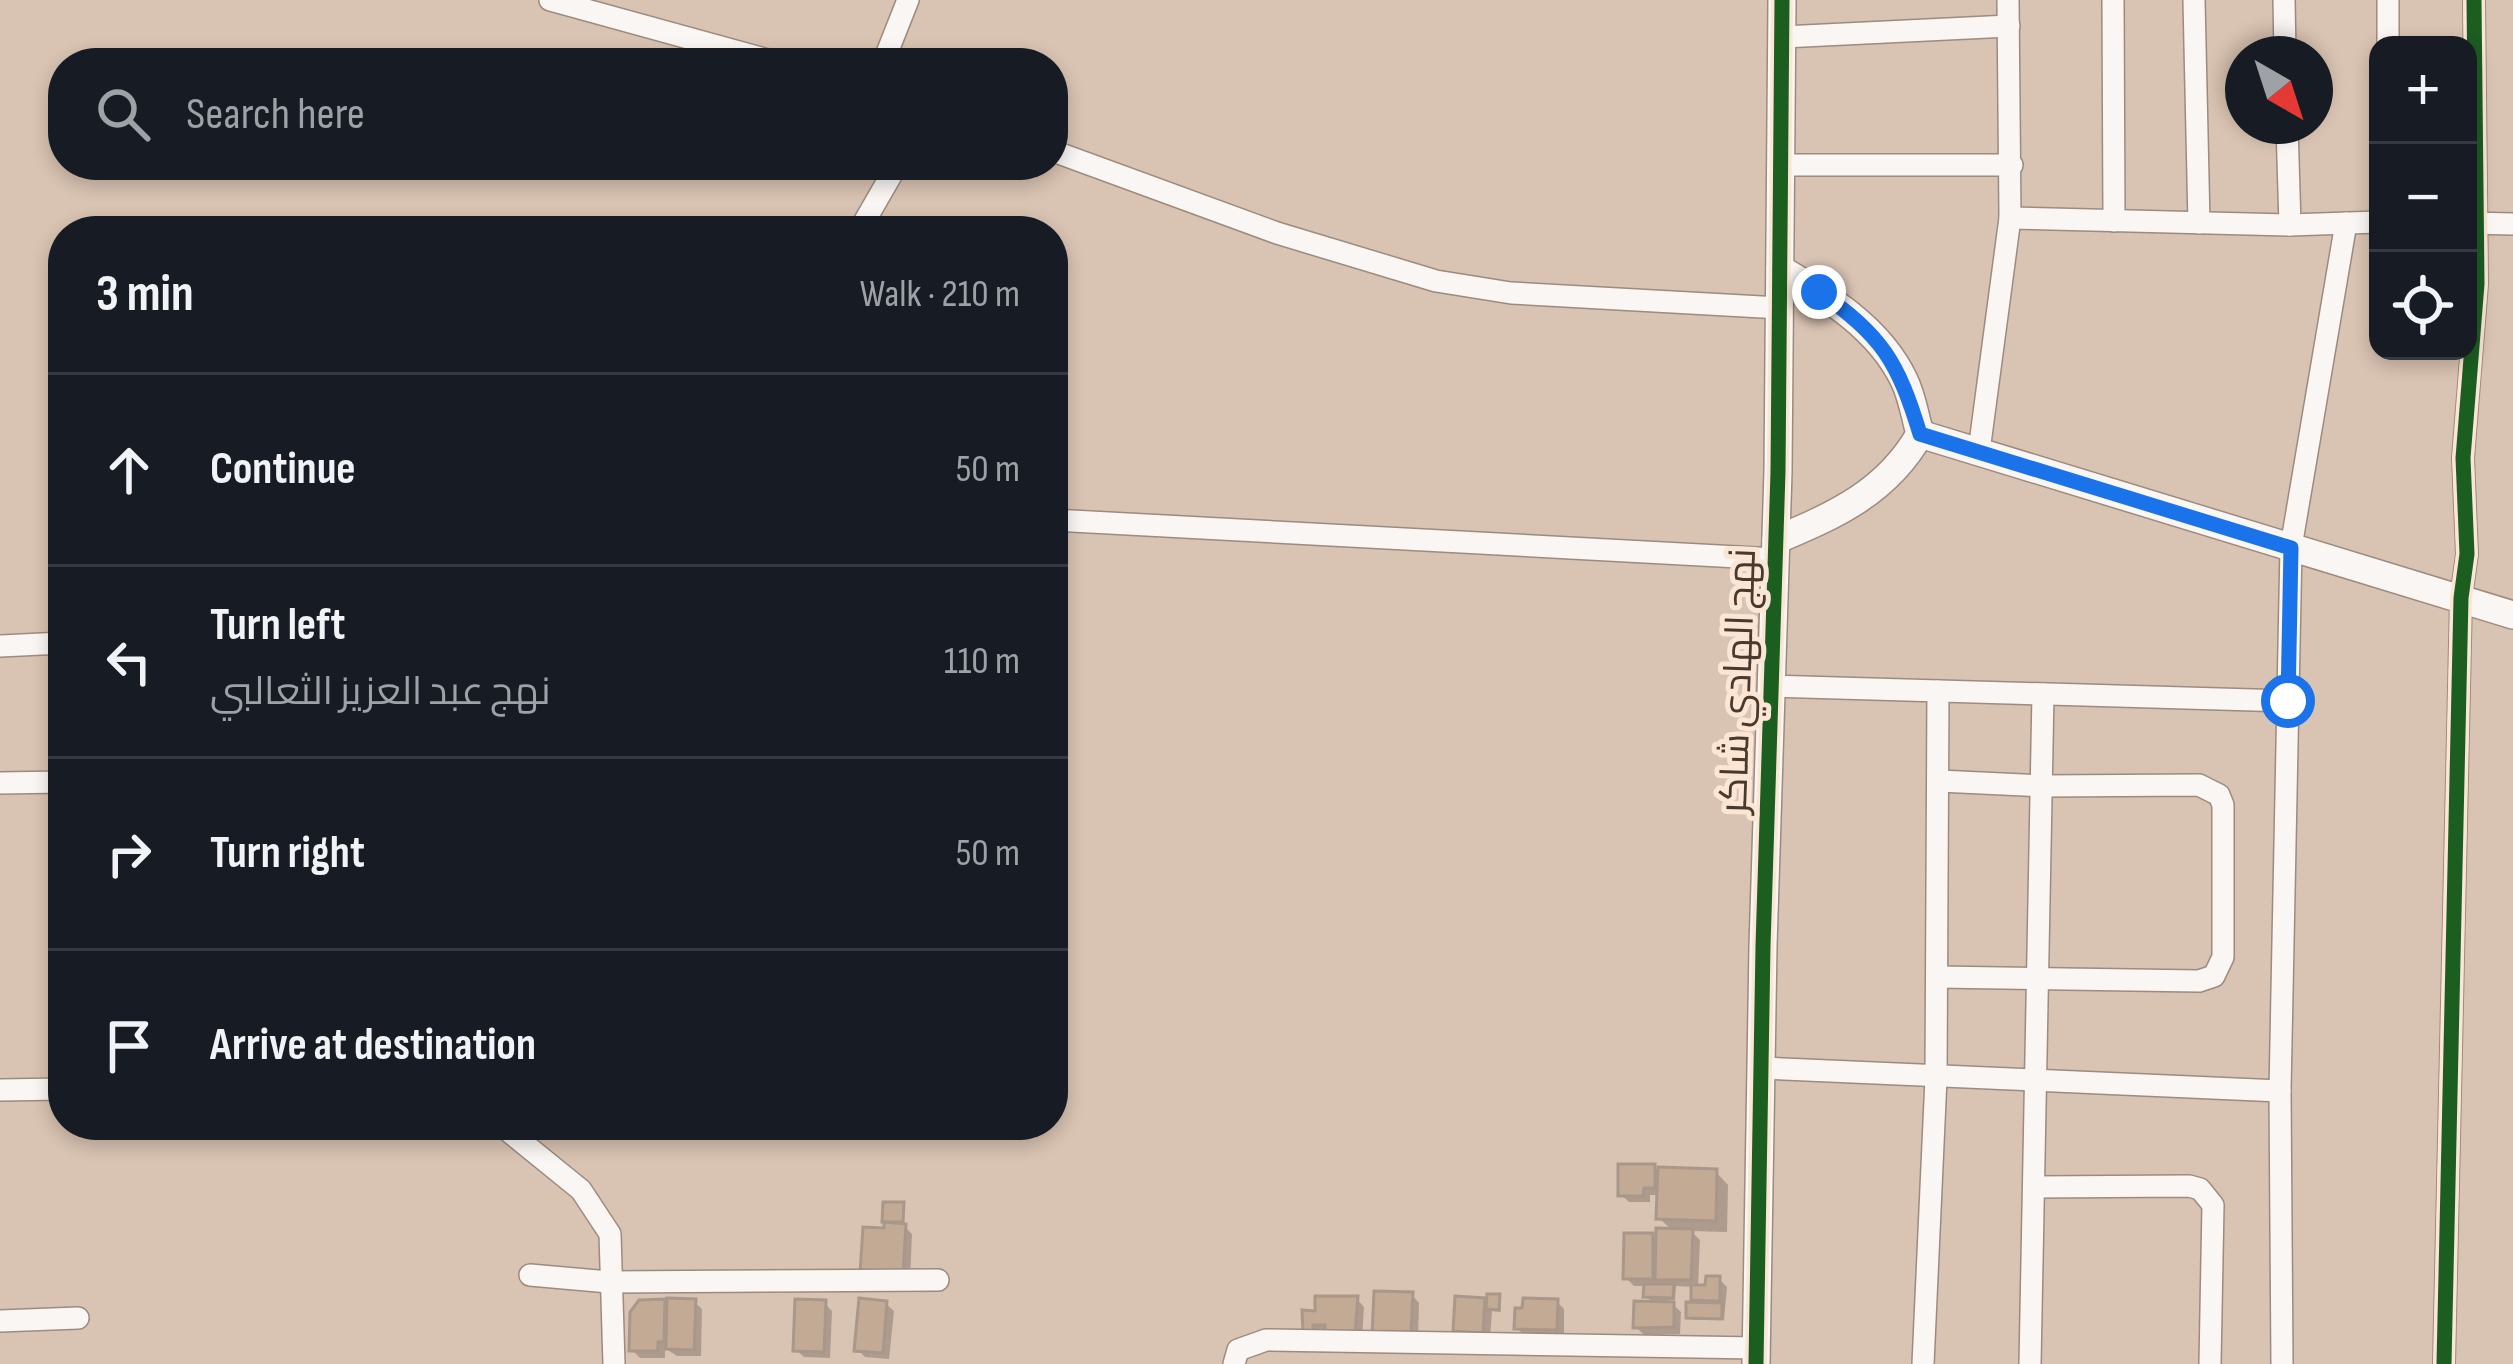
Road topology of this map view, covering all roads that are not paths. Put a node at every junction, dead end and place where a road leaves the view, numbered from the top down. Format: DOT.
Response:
graph roads {
  1 [pos="550,0"];
  2 [pos="908,0"];
  3 [pos="1782,0"];
  4 [pos="2008,0"];
  5 [pos="2113,0"];
  6 [pos="2194,0"];
  7 [pos="2284,0"];
  8 [pos="2387,0"];
  9 [pos="2474,0"];
  10 [pos="2009,26"];
  11 [pos="2285,36"];
  12 [pos="2388,36"];
  13 [pos="1783,37"];
  14 [pos="724,48"];
  15 [pos="890,48"];
  16 [pos="2288,144"];
  17 [pos="2473,144"];
  18 [pos="1068,156"];
  19 [pos="1778,165"];
  20 [pos="2012,165"];
  21 [pos="888,180"];
  22 [pos="868,216"];
  23 [pos="2010,218"];
  24 [pos="2114,220"];
  25 [pos="2369,222"];
  26 [pos="2199,223"];
  27 [pos="2346,223"];
  28 [pos="2477,224"];
  29 [pos="2513,224"];
  30 [pos="2290,225"];
  31 [pos="2472,252"];
  32 [pos="1780,269"];
  33 [pos="1780,308"];
  34 [pos="1920,434"];
  35 [pos="1979,451"];
  36 [pos="1068,521"];
  37 [pos="2291,548"];
  38 [pos="1776,550"];
  39 [pos="2461,598"];
  40 [pos="2513,615"];
  41 [pos="48,644"];
  42 [pos="0,646"];
  43 [pos="1771,686"];
  44 [pos="1938,691"];
  45 [pos="2043,694"];
  46 [pos="2288,701"];
  47 [pos="1939,781"];
  48 [pos="48,782"];
  49 [pos="0,784"];
  50 [pos="2044,787"];
  51 [pos="1937,977"];
  52 [pos="2038,977"];
  53 [pos="1761,1068"];
  54 [pos="1936,1078"];
  55 [pos="2035,1079"];
  56 [pos="48,1089"];
  57 [pos="0,1090"];
  58 [pos="2280,1091"];
  59 [pos="518,1140"];
  60 [pos="2035,1186"];
  61 [pos="530,1275"];
  62 [pos="938,1280"];
  63 [pos="609,1282"];
  64 [pos="78,1318"];
  65 [pos="0,1321"];
  66 [pos="1427,1354"];
  67 [pos="1756,1356"];
  68 [pos="614,1364"];
  69 [pos="1234,1364"];
  70 [pos="1923,1364"];
  71 [pos="2030,1364"];
  72 [pos="2210,1364"];
  73 [pos="2282,1364"];
  74 [pos="2444,1364"];
  1 -- 14 [label="street"];
  2 -- 15 [label="street"];
  3 -- 13 [label="street, نهج الهادي شاكر"];
  4 -- 10 [label="street"];
  5 -- 24 [label="street"];
  6 -- 26 [label="street"];
  7 -- 11 [label="street"];
  8 -- 12 [label="street"];
  9 -- 17 [label="street"];
  10 -- 13 [label="street"];
  10 -- 20 [label="street"];
  13 -- 19 [label="street, نهج الهادي شاكر"];
  16 -- 30 [label="street"];
  18 -- 33 [label="street"];
  19 -- 20 [label="street"];
  19 -- 32 [label="street, نهج الهادي شاكر"];
  20 -- 23 [label="street"];
  21 -- 22 [label="street"];
  23 -- 24 [label="street"];
  23 -- 35 [label="street"];
  24 -- 26 [label="street"];
  25 -- 27 [label="street"];
  26 -- 30 [label="street"];
  27 -- 30 [label="street"];
  27 -- 37 [label="street"];
  28 -- 29 [label="street"];
  31 -- 39 [label="street"];
  32 -- 33 [label="street, نهج الهادي شاكر"];
  32 -- 34 [label="street"];
  33 -- 38 [label="street, نهج الهادي شاكر"];
  34 -- 35 [label="street"];
  34 -- 38 [label="street"];
  35 -- 37 [label="street"];
  36 -- 38 [label="street"];
  37 -- 39 [label="street"];
  37 -- 46 [label="street"];
  38 -- 43 [label="street, نهج الهادي شاكر"];
  39 -- 40 [label="street"];
  39 -- 74 [label="street"];
  41 -- 42 [label="street"];
  43 -- 44 [label="street"];
  43 -- 53 [label="street, نهج الهادي شاكر"];
  44 -- 45 [label="street"];
  44 -- 47 [label="street"];
  45 -- 46 [label="street"];
  45 -- 50 [label="street"];
  46 -- 58 [label="street"];
  47 -- 50 [label="street"];
  47 -- 51 [label="street"];
  48 -- 49 [label="street"];
  50 -- 52 [label="street"];
  50 -- 52 [label="street"];
  51 -- 52 [label="street"];
  51 -- 54 [label="street"];
  52 -- 55 [label="street"];
  53 -- 54 [label="street"];
  53 -- 67 [label="street, نهج الهادي شاكر"];
  54 -- 55 [label="street"];
  54 -- 70 [label="street"];
  55 -- 58 [label="street"];
  55 -- 60 [label="street"];
  56 -- 57 [label="street"];
  58 -- 73 [label="street"];
  59 -- 63 [label="street"];
  60 -- 71 [label="street"];
  60 -- 72 [label="street"];
  61 -- 63 [label="street"];
  62 -- 63 [label="street"];
  63 -- 68 [label="street"];
  64 -- 65 [label="street"];
  66 -- 67 [label="street"];
  66 -- 69 [label="street"];
}
